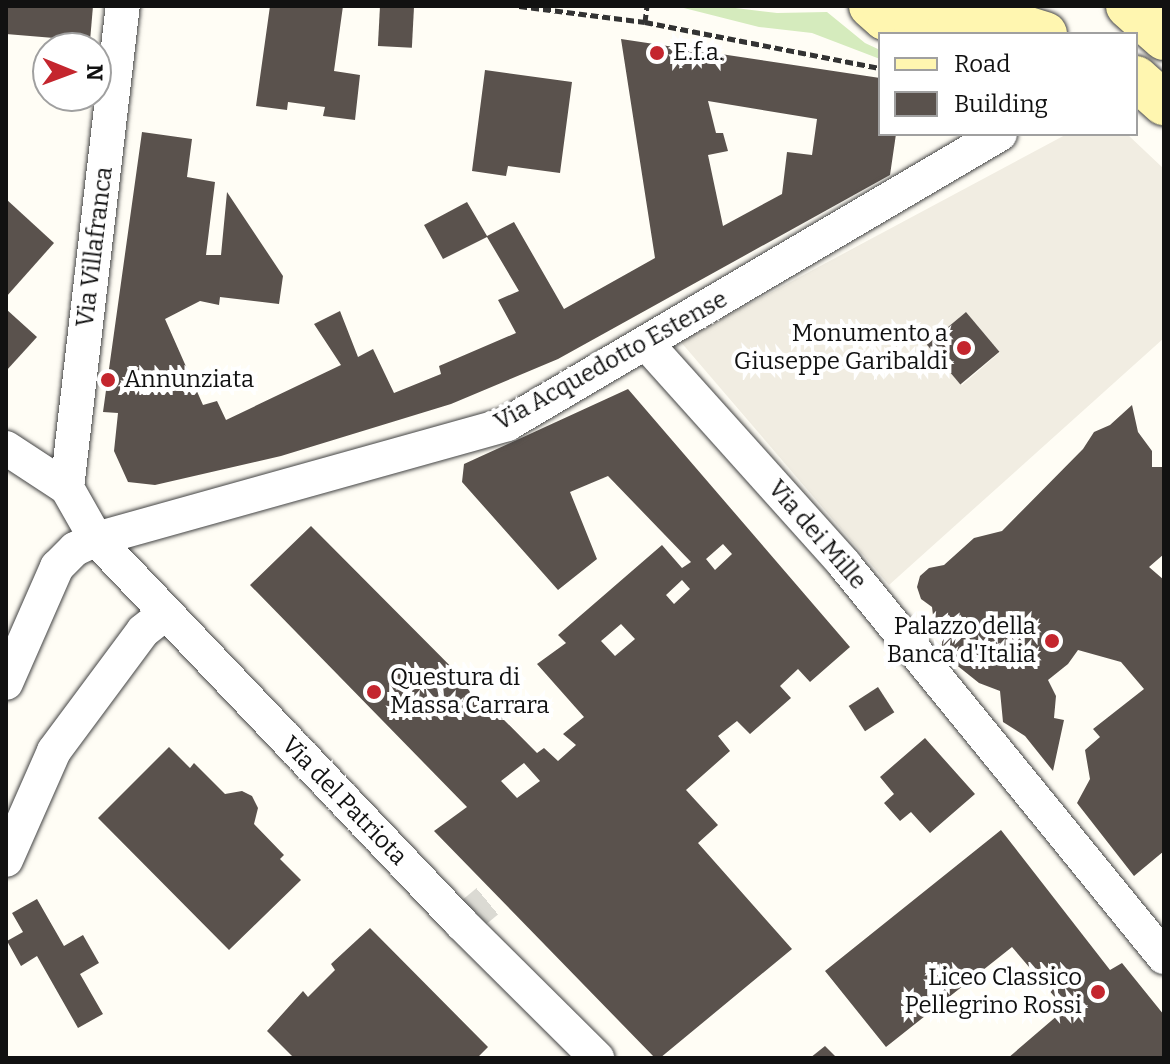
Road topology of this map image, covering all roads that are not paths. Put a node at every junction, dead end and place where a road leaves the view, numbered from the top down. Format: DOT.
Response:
graph roads {
  1 [pos="123,6"];
  2 [pos="868,10"];
  3 [pos="984,10"];
  4 [pos="1034,32"];
  5 [pos="1138,80"];
  6 [pos="1164,103"];
  7 [pos="999,136"];
  8 [pos="646,343"];
  9 [pos="6,448"];
  10 [pos="67,488"];
  11 [pos="96,539"];
  12 [pos="166,613"];
  13 [pos="6,683"];
  14 [pos="6,860"];
  15 [pos="1164,957"];
  16 [pos="597,1058"];
  1 -- 10 [label="street, Via Villafranca"];
  2 -- 3 [label="main road"];
  3 -- 4 [label="main road"];
  5 -- 6 [label="main road"];
  7 -- 8 [label="street, Via Acquedotto Estense"];
  8 -- 11 [label="street, Via Acquedotto Estense"];
  8 -- 15 [label="street, Via dei Mille"];
  9 -- 10 [label="street"];
  10 -- 11 [label="street, Via del Patriota"];
  11 -- 12 [label="street, Via del Patriota"];
  11 -- 13 [label="street, Via Acquedotto Estense"];
  12 -- 14 [label="street"];
  12 -- 16 [label="street, Via del Patriota"];
}
